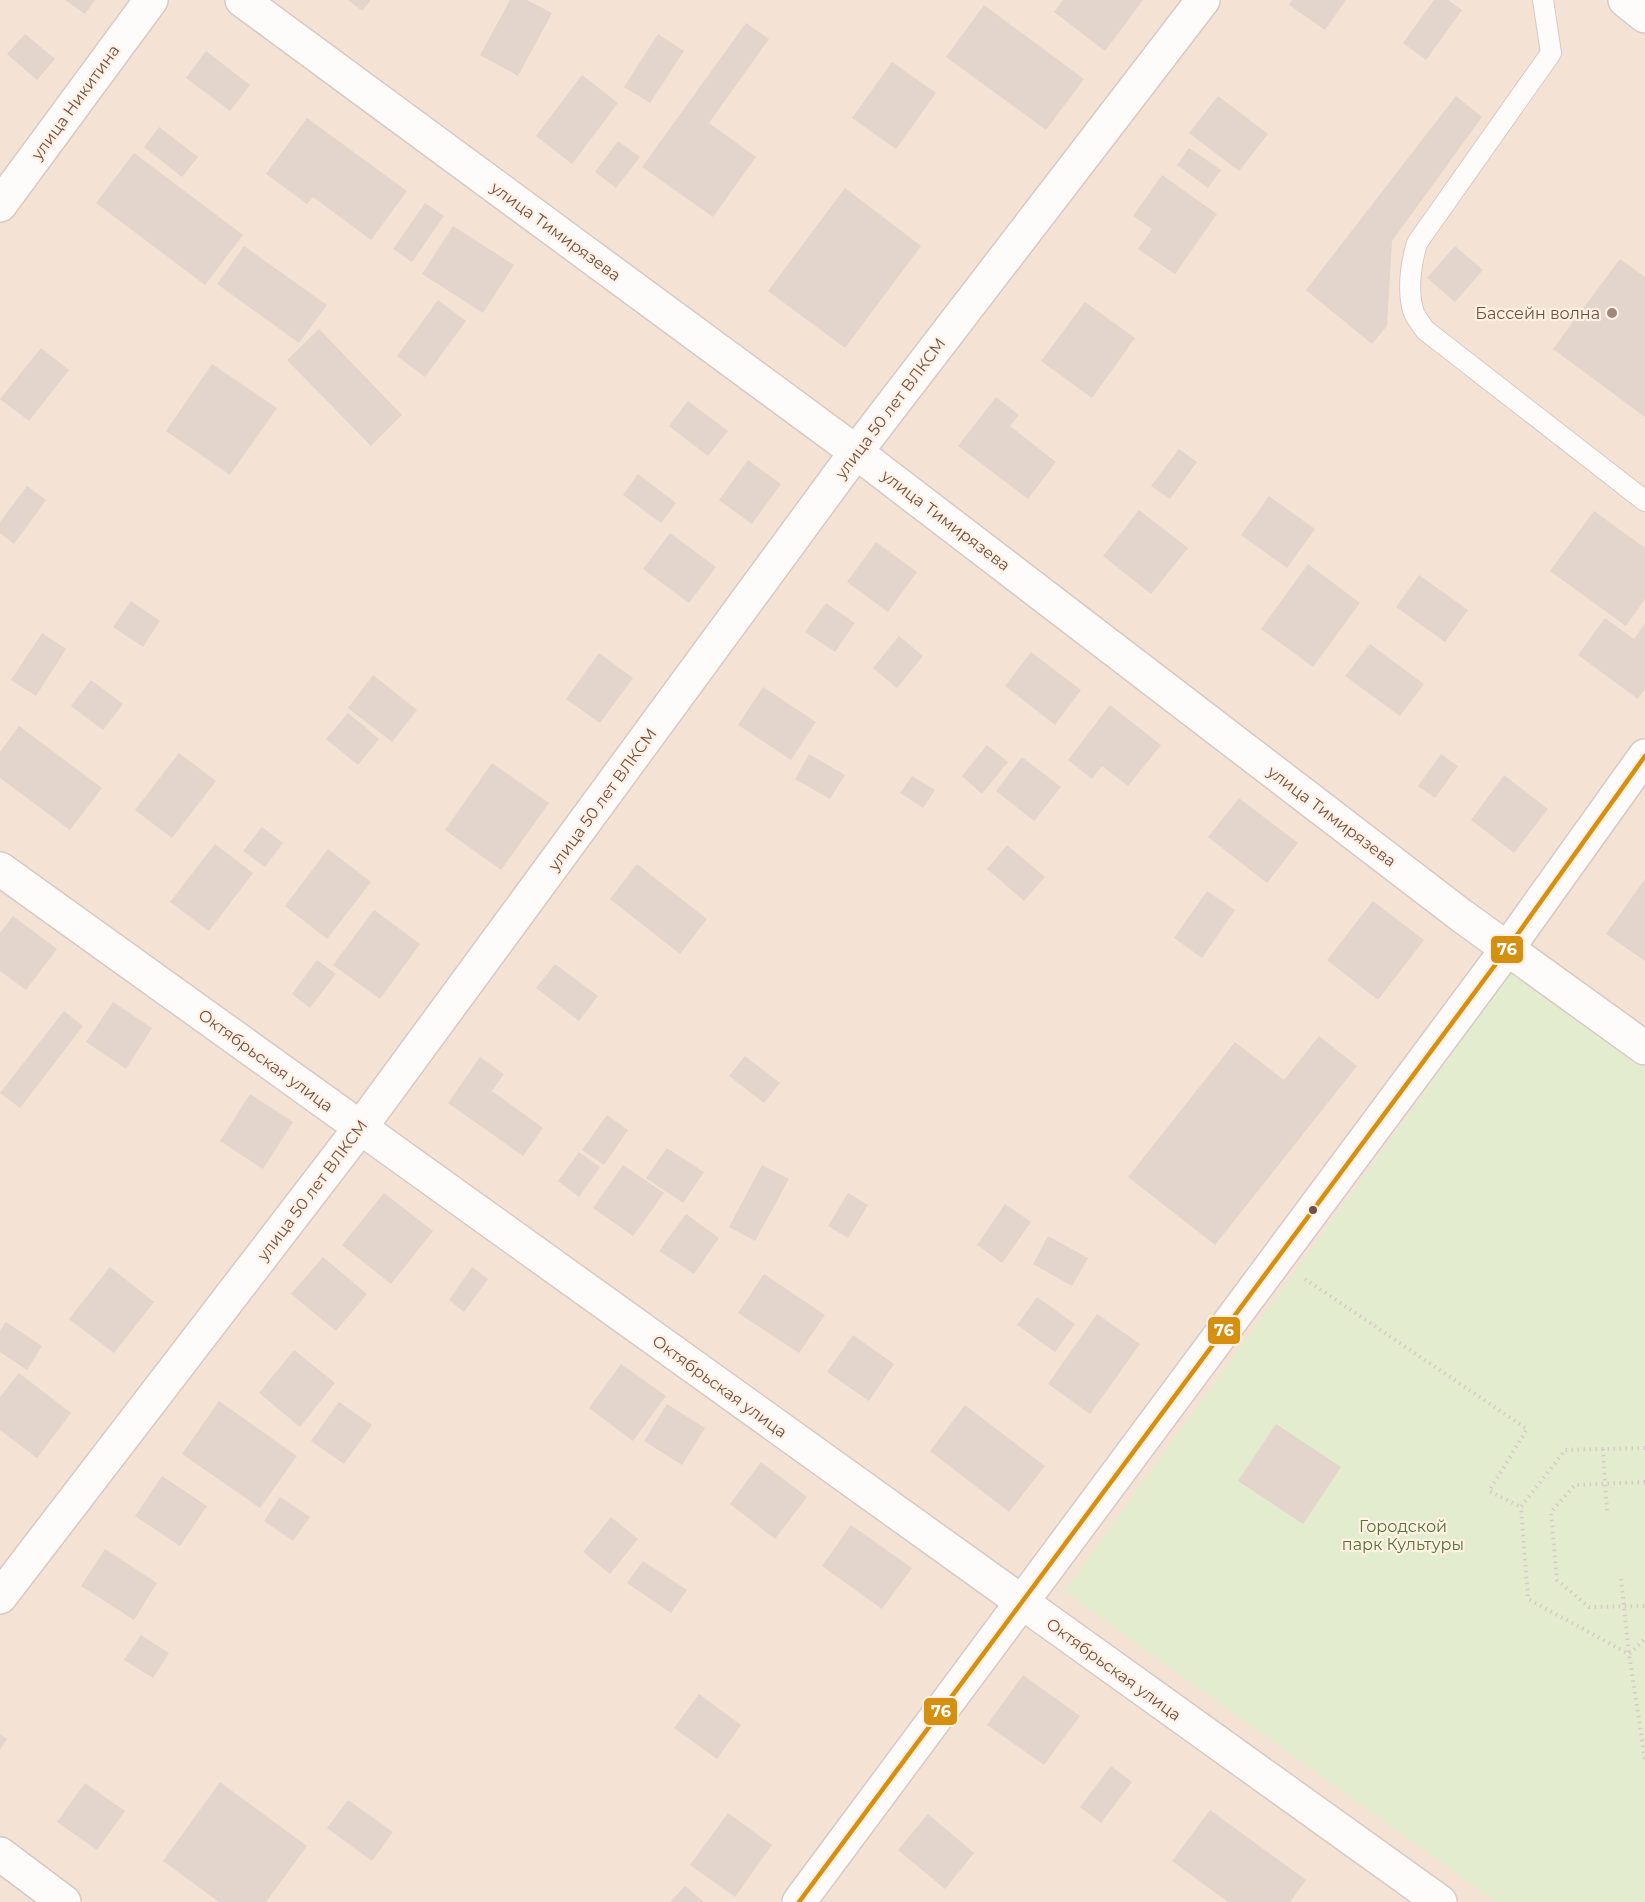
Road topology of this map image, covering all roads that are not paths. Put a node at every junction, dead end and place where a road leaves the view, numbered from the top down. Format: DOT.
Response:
graph roads {
  1 [pos="151,0"];
  2 [pos="242,0"];
  3 [pos="1203,0"];
  4 [pos="1543,0"];
  5 [pos="1625,0"];
  6 [pos="1645,16"];
  7 [pos="0,205"];
  8 [pos="856,452"];
  9 [pos="1645,501"];
  10 [pos="1645,756"];
  11 [pos="0,869"];
  12 [pos="1508,949"];
  13 [pos="1645,1048"];
  14 [pos="360,1128"];
  15 [pos="0,1597"];
  16 [pos="1021,1602"];
  17 [pos="0,1854"];
  18 [pos="64,1902"];
  19 [pos="800,1902"];
  20 [pos="1440,1902"];
  1 -- 7 [label="street, улица Никитина"];
  2 -- 8 [label="street, улица Тимирязева"];
  3 -- 8 [label="street, улица 50 лет ВЛКСМ"];
  4 -- 9 [label="lane"];
  5 -- 6 [label="street"];
  8 -- 12 [label="street, улица Тимирязева"];
  8 -- 14 [label="street, улица 50 лет ВЛКСМ"];
  10 -- 12 [label="street"];
  11 -- 14 [label="street, Октябрьская улица"];
  12 -- 13 [label="street, улица Тимирязева"];
  12 -- 16 [label="street"];
  14 -- 15 [label="street, улица 50 лет ВЛКСМ"];
  14 -- 16 [label="street, Октябрьская улица"];
  16 -- 19 [label="street"];
  16 -- 20 [label="street, Октябрьская улица"];
  17 -- 18 [label="street"];
}
